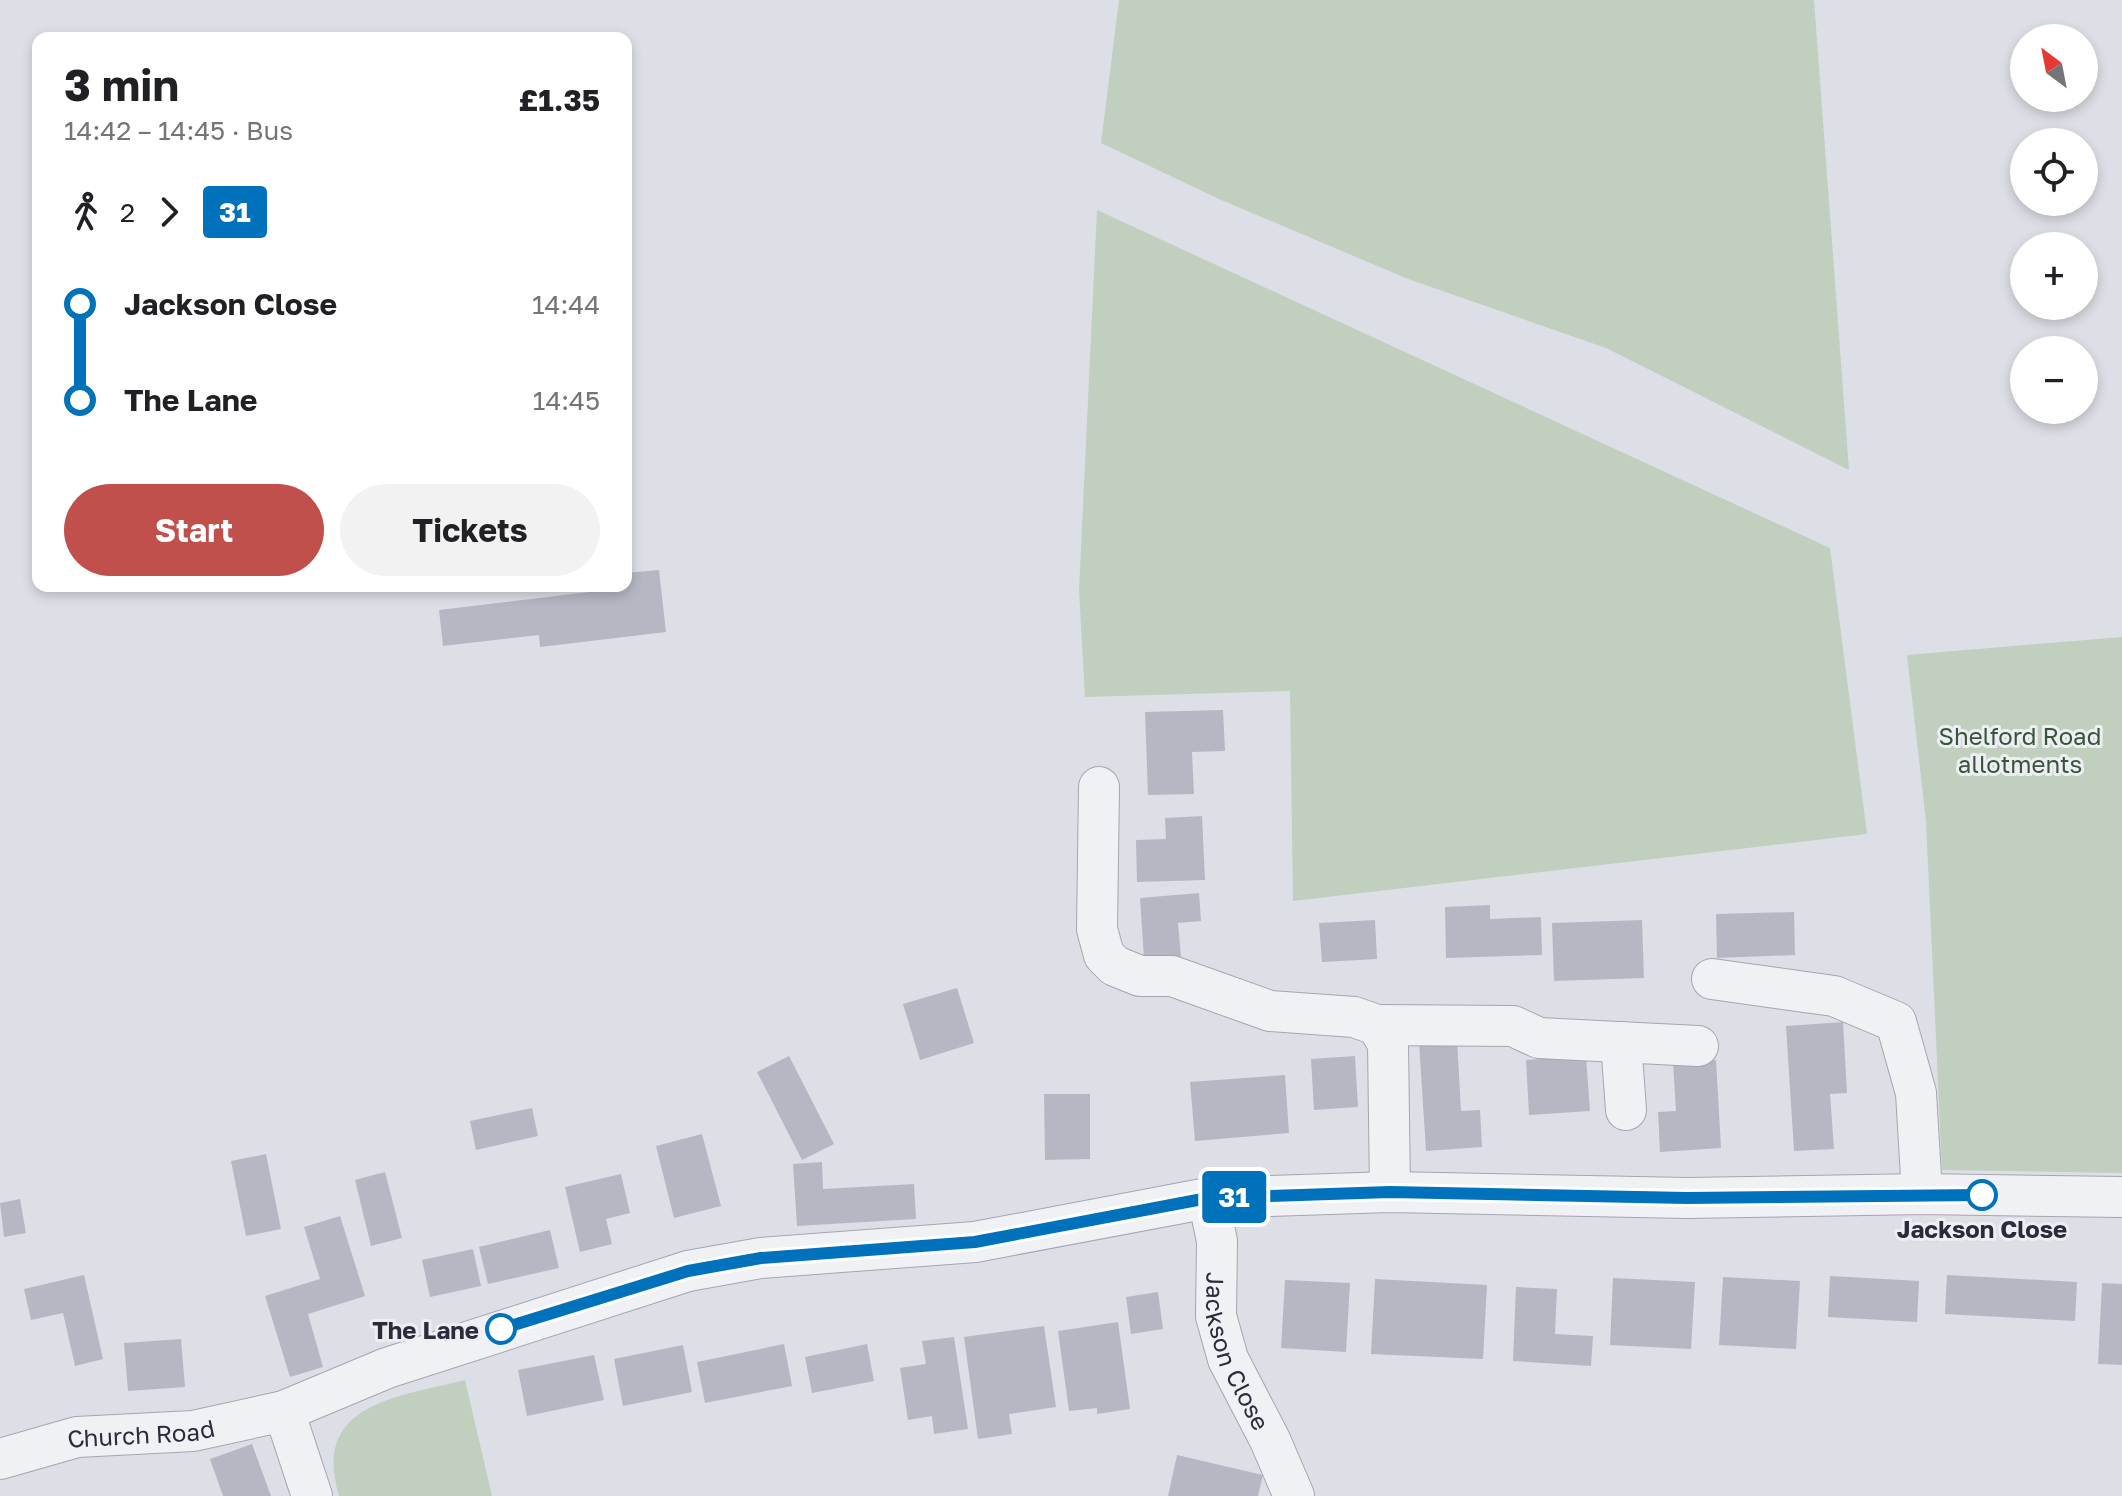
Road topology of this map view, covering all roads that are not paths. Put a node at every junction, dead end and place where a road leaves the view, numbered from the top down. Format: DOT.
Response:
graph roads {
  1 [pos="1099,787"];
  2 [pos="1712,979"];
  3 [pos="1377,1025"];
  4 [pos="1621,1042"];
  5 [pos="1698,1046"];
  6 [pos="1626,1110"];
  7 [pos="1390,1192"];
  8 [pos="1922,1194"];
  9 [pos="2122,1197"];
  10 [pos="1208,1198"];
  11 [pos="284,1411"];
  12 [pos="0,1459"];
  13 [pos="312,1496"];
  14 [pos="1294,1496"];
  1 -- 3 [label="street"];
  2 -- 8 [label="street"];
  3 -- 4 [label="street"];
  3 -- 7 [label="street"];
  4 -- 5 [label="street"];
  4 -- 6 [label="street"];
  7 -- 8 [label="street, Church Road"];
  7 -- 10 [label="street, Church Road"];
  8 -- 9 [label="street, Church Road"];
  10 -- 11 [label="street, Church Road"];
  10 -- 14 [label="street, Jackson Close"];
  11 -- 12 [label="street, Church Road"];
  11 -- 13 [label="street"];
}
